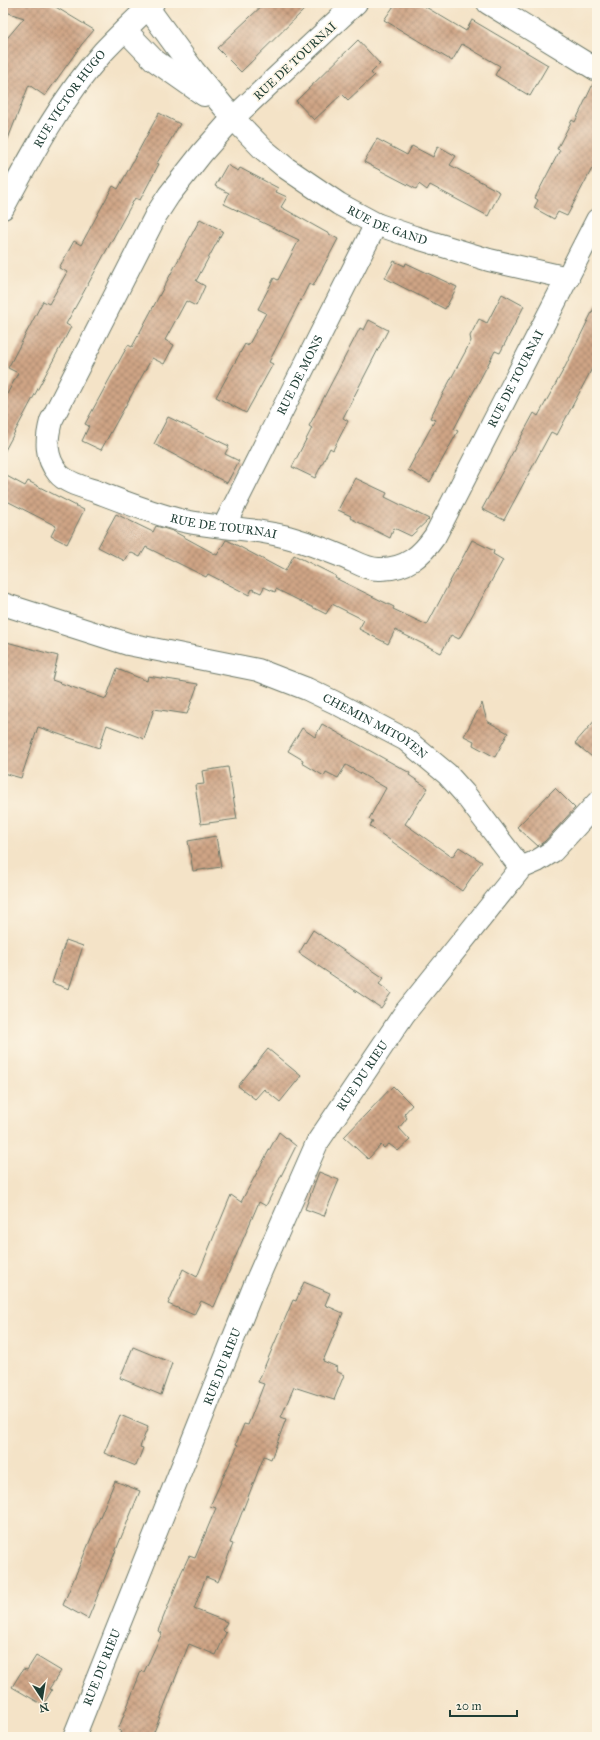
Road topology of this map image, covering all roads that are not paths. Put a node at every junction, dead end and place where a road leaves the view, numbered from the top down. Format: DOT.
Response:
graph roads {
  1 [pos="356,3"];
  2 [pos="488,3"];
  3 [pos="151,5"];
  4 [pos="125,30"];
  5 [pos="597,70"];
  6 [pos="233,118"];
  7 [pos="3,208"];
  8 [pos="597,220"];
  9 [pos="376,224"];
  10 [pos="568,278"];
  11 [pos="224,526"];
  12 [pos="3,604"];
  13 [pos="597,803"];
  14 [pos="521,868"];
  15 [pos="74,1737"];
  1 -- 6 [label="street, RUE DE TOURNAI"];
  2 -- 5 [label="street"];
  3 -- 4 [label="street, RUE VICTOR HUGO"];
  3 -- 6 [label="street"];
  4 -- 6 [label="street"];
  4 -- 7 [label="street, RUE VICTOR HUGO"];
  6 -- 9 [label="street, RUE DE GAND"];
  6 -- 11 [label="street, RUE DE TOURNAI"];
  8 -- 10 [label="street, RUE DE TOURNAI"];
  9 -- 10 [label="street, RUE DE GAND"];
  9 -- 11 [label="street, RUE DE MONS"];
  10 -- 11 [label="street, RUE DE TOURNAI"];
  12 -- 14 [label="street, CHEMIN MITOYEN"];
  13 -- 14 [label="street"];
  14 -- 15 [label="street, RUE DU RIEU"];
}
